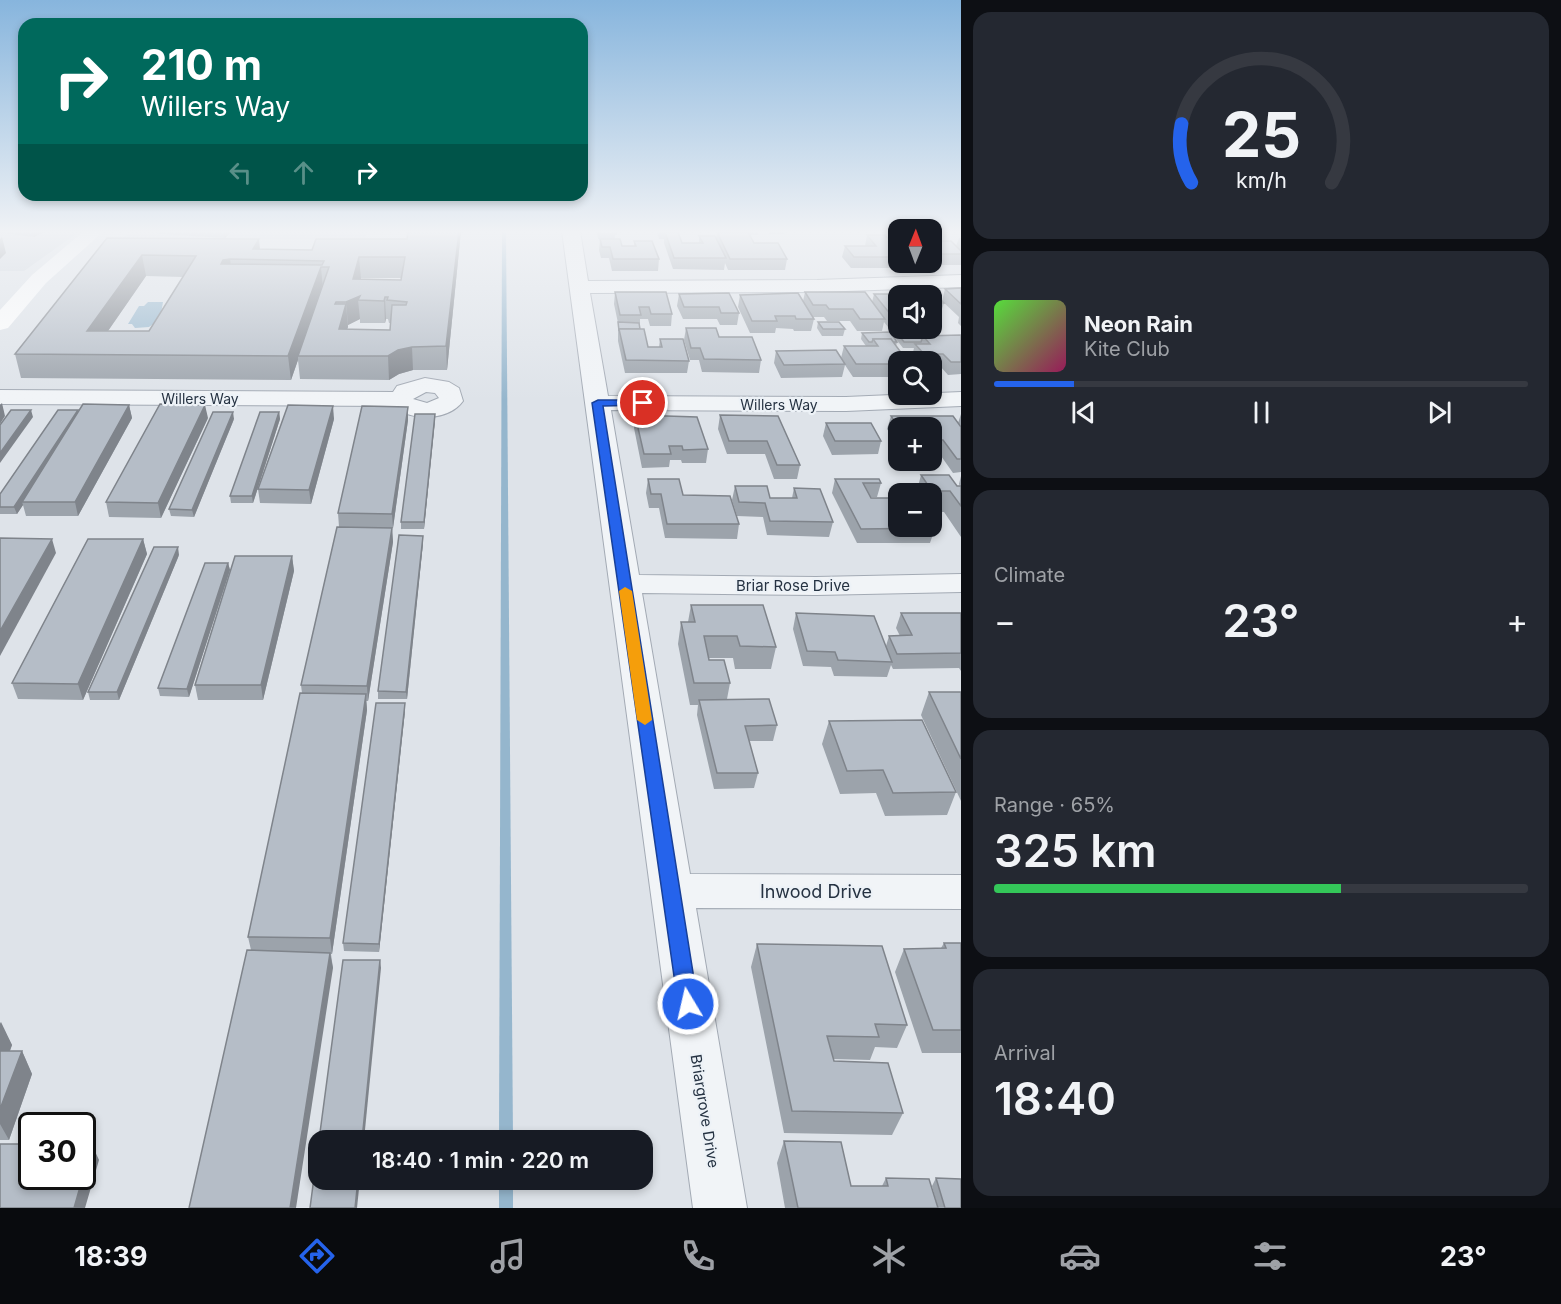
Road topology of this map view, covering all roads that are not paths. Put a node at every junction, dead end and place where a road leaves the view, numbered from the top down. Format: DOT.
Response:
graph roads {
  1 [pos="32,287"];
  2 [pos="580,287"];
  3 [pos="0,323"];
  4 [pos="0,397"];
  5 [pos="401,399"];
  6 [pos="961,399"];
  7 [pos="598,403"];
  8 [pos="961,583"];
  9 [pos="624,584"];
  10 [pos="670,891"];
  11 [pos="961,892"];
  12 [pos="720,1208"];
  1 -- 3 [label="street"];
  2 -- 7 [label="street, Briargrove Drive"];
  4 -- 5 [label="street, Willers Way"];
  6 -- 7 [label="street, Willers Way"];
  7 -- 9 [label="street, Briargrove Drive"];
  8 -- 9 [label="street, Briar Rose Drive"];
  9 -- 10 [label="street, Briargrove Drive"];
  10 -- 11 [label="street, Inwood Drive"];
  10 -- 12 [label="street, Briargrove Drive"];
}
